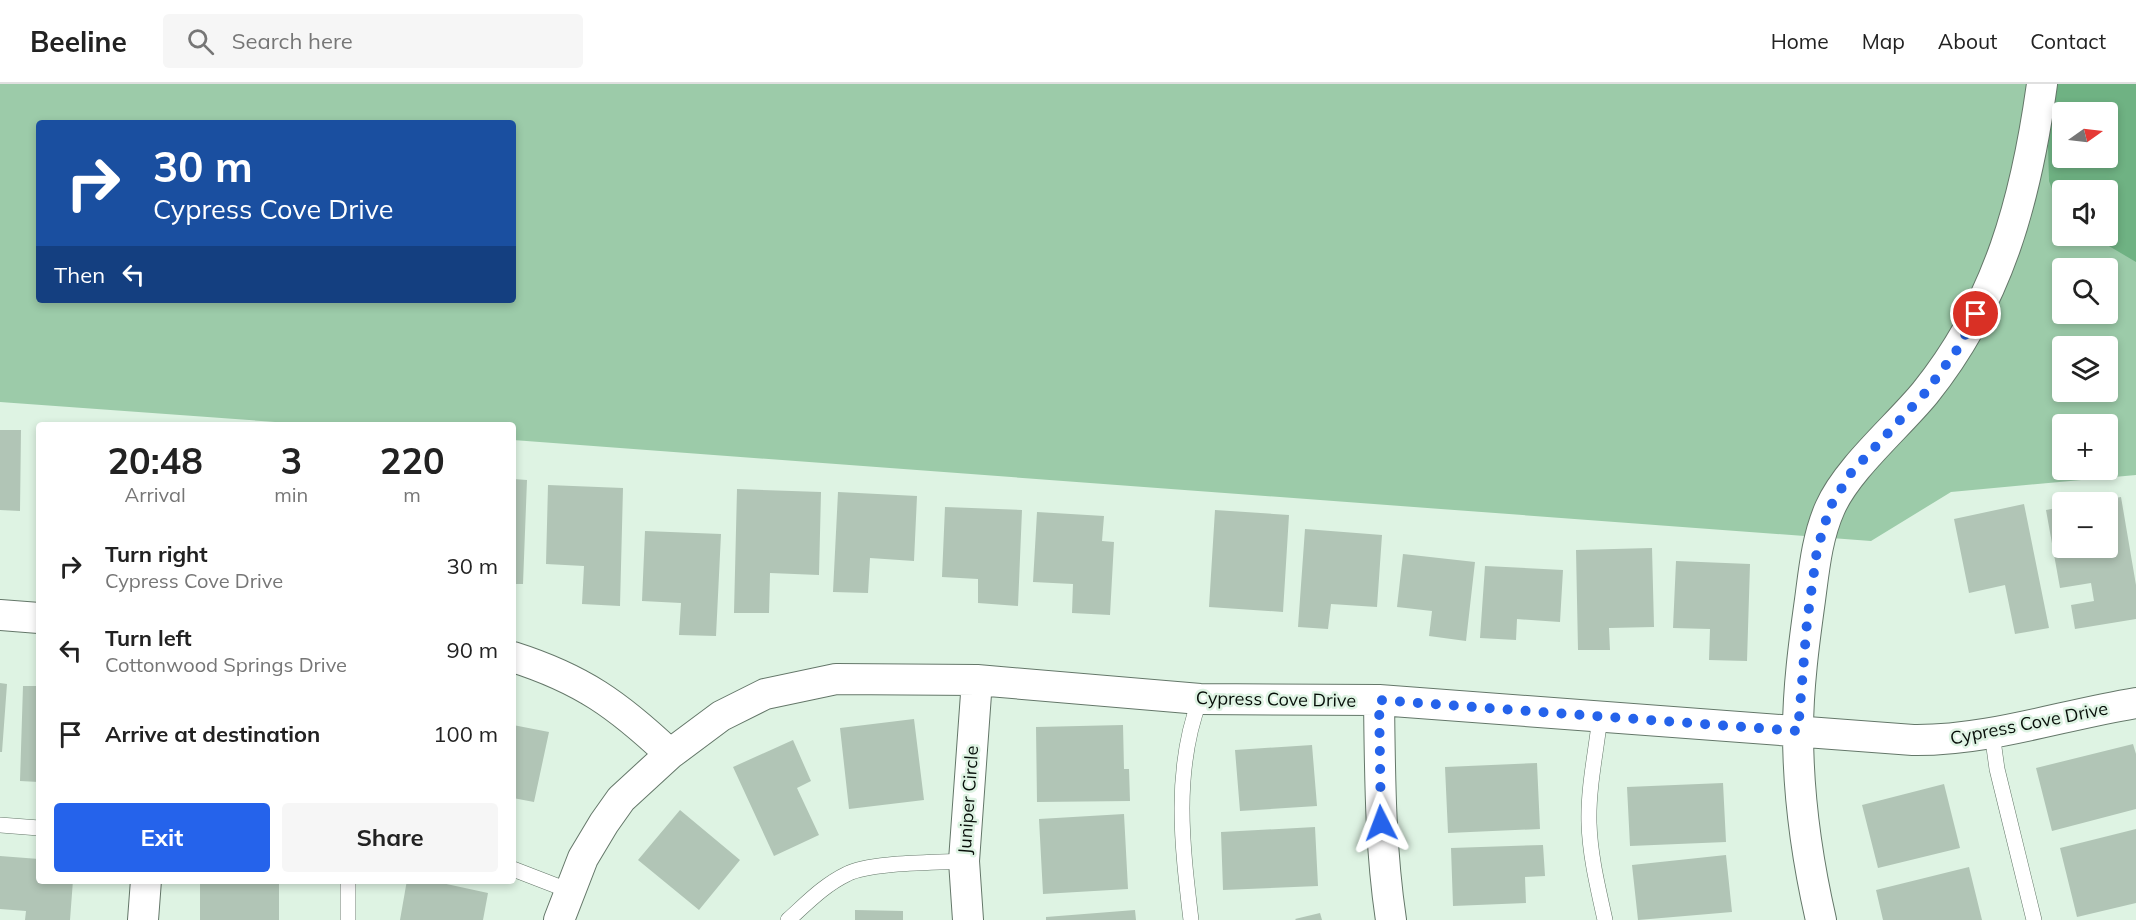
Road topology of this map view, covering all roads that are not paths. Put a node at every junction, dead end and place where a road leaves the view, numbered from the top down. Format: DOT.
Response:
graph roads {
  1 [pos="2042,84"];
  2 [pos="0,615"];
  3 [pos="36,618"];
  4 [pos="516,658"];
  5 [pos="977,680"];
  6 [pos="1200,699"];
  7 [pos="1379,700"];
  8 [pos="2136,703"];
  9 [pos="1600,717"];
  10 [pos="1798,731"];
  11 [pos="1992,733"];
  12 [pos="670,754"];
  13 [pos="0,825"];
  14 [pos="36,828"];
  15 [pos="964,861"];
  16 [pos="516,870"];
  17 [pos="146,884"];
  18 [pos="348,884"];
  19 [pos="570,891"];
  20 [pos="142,920"];
  21 [pos="348,920"];
  22 [pos="559,920"];
  23 [pos="788,920"];
  24 [pos="968,920"];
  25 [pos="1191,920"];
  26 [pos="1391,920"];
  27 [pos="1605,920"];
  28 [pos="1821,920"];
  29 [pos="2034,920"];
  1 -- 10 [label="street"];
  2 -- 3 [label="street"];
  4 -- 12 [label="street"];
  5 -- 6 [label="street, Cypress Cove Drive"];
  5 -- 12 [label="street, Cypress Cove Drive"];
  5 -- 15 [label="street, Juniper Circle"];
  6 -- 7 [label="street, Cypress Cove Drive"];
  6 -- 25 [label="lane"];
  7 -- 9 [label="street, Cypress Cove Drive"];
  7 -- 26 [label="street"];
  8 -- 11 [label="street, Cypress Cove Drive"];
  9 -- 10 [label="street, Cypress Cove Drive"];
  9 -- 27 [label="lane"];
  10 -- 11 [label="street, Cypress Cove Drive"];
  10 -- 28 [label="street"];
  11 -- 29 [label="lane"];
  12 -- 19 [label="street, Cypress Cove Drive"];
  13 -- 14 [label="lane"];
  15 -- 23 [label="lane"];
  15 -- 24 [label="street, Juniper Circle"];
  16 -- 19 [label="lane"];
  17 -- 20 [label="street"];
  18 -- 21 [label="lane"];
  19 -- 22 [label="street, Cypress Cove Drive"];
}
